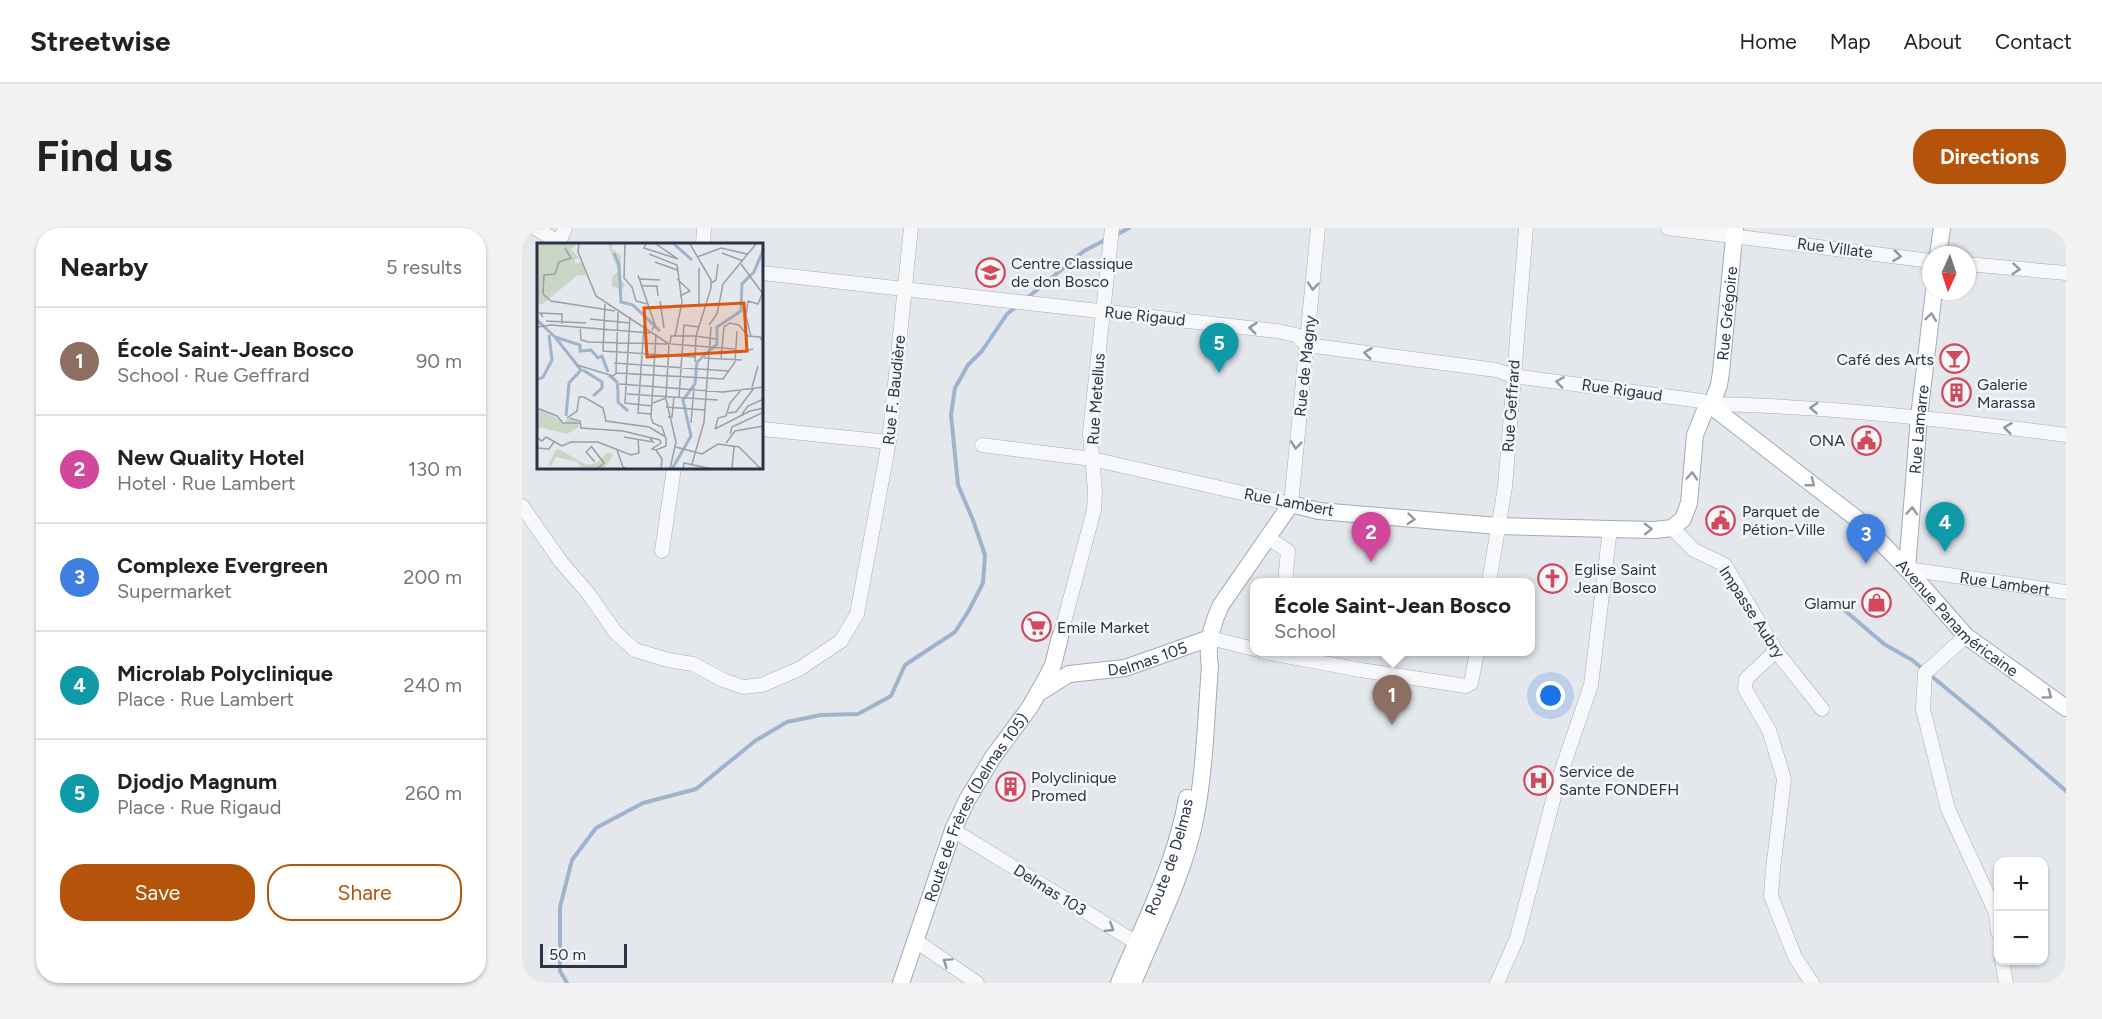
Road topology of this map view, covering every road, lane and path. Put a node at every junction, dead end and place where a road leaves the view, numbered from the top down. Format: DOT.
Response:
graph roads {
  1 [pos="535,228"];
  2 [pos="565,228"];
  3 [pos="704,228"];
  4 [pos="911,228"];
  5 [pos="1112,228"];
  6 [pos="1318,228"];
  7 [pos="1526,228"];
  8 [pos="1668,228"];
  9 [pos="1942,228"];
  10 [pos="1735,232"];
  11 [pos="703,243"];
  12 [pos="1939,246"];
  13 [pos="1922,260"];
  14 [pos="1976,265"];
  15 [pos="764,273"];
  16 [pos="2066,273"];
  17 [pos="904,288"];
  18 [pos="1933,300"];
  19 [pos="1103,312"];
  20 [pos="1307,345"];
  21 [pos="1513,376"];
  22 [pos="1710,404"];
  23 [pos="1919,417"];
  24 [pos="764,429"];
  25 [pos="2066,435"];
  26 [pos="889,442"];
  27 [pos="982,445"];
  28 [pos="1092,459"];
  29 [pos="674,470"];
  30 [pos="1291,504"];
  31 [pos="522,506"];
  32 [pos="1498,526"];
  33 [pos="1672,528"];
  34 [pos="1610,530"];
  35 [pos="1267,537"];
  36 [pos="662,550"];
  37 [pos="1907,569"];
  38 [pos="1286,578"];
  39 [pos="1490,578"];
  40 [pos="2066,592"];
  41 [pos="1966,636"];
  42 [pos="1060,637"];
  43 [pos="1209,646"];
  44 [pos="1250,649"];
  45 [pos="1776,651"];
  46 [pos="1292,656"];
  47 [pos="1476,656"];
  48 [pos="1083,672"];
  49 [pos="1036,696"];
  50 [pos="2066,708"];
  51 [pos="1822,709"];
  52 [pos="954,830"];
  53 [pos="1995,911"];
  54 [pos="916,940"];
  55 [pos="1141,946"];
  56 [pos="2003,965"];
  57 [pos="901,983"];
  58 [pos="977,983"];
  59 [pos="1119,983"];
  60 [pos="1133,983"];
  61 [pos="1497,983"];
  62 [pos="1812,983"];
  63 [pos="2006,983"];
  1 -- 2 [label="street"];
  3 -- 11 [label="street"];
  4 -- 17 [label="street, Rue F. Baudière"];
  5 -- 19 [label="street, Rue Metellus"];
  6 -- 20 [label="street, Rue de Magny, one-way"];
  7 -- 21 [label="street, Rue Geffrard"];
  8 -- 10 [label="street, Rue Villate"];
  9 -- 12 [label="main road"];
  10 -- 13 [label="street, Rue Villate, one-way"];
  10 -- 22 [label="main road, Rue Grégoire"];
  14 -- 16 [label="street, one-way"];
  15 -- 17 [label="street, Rue Rigaud"];
  17 -- 19 [label="street, Rue Rigaud"];
  17 -- 26 [label="street, Rue F. Baudière"];
  23 -- 18 [label="main road, Rue Lamarre, one-way"];
  20 -- 19 [label="street, Rue Rigaud, one-way"];
  19 -- 28 [label="street, Rue Metellus"];
  21 -- 20 [label="street, Rue Rigaud, one-way"];
  20 -- 30 [label="street, Rue de Magny, one-way"];
  22 -- 21 [label="street, Rue Rigaud, one-way"];
  21 -- 32 [label="street, Rue Geffrard"];
  23 -- 22 [label="street, Rue Rigaud, one-way"];
  33 -- 22 [label="main road, Rue Grégoire, one-way"];
  22 -- 37 [label="main road, Avenue Panaméricaine, one-way"];
  25 -- 23 [label="street, Rue Rigaud, one-way"];
  37 -- 23 [label="main road, Rue Lamarre, one-way"];
  24 -- 26 [label="street"];
  26 -- 31 [label="street, Rue F. Baudière"];
  27 -- 28 [label="street, Rue Lambert"];
  28 -- 30 [label="street, Rue Lambert"];
  28 -- 42 [label="street, Rue Metellus"];
  29 -- 36 [label="street"];
  30 -- 32 [label="main road, Rue Lambert, one-way"];
  30 -- 35 [label="main road, Route de Delmas"];
  32 -- 34 [label="main road, Rue Lambert"];
  32 -- 39 [label="street, Rue Geffrard"];
  34 -- 33 [label="main road, Rue Lambert, one-way"];
  33 -- 45 [label="street, Impasse Aubry"];
  34 -- 61 [label="street"];
  35 -- 38 [label="street"];
  35 -- 43 [label="main road, Route de Delmas"];
  37 -- 40 [label="street, Rue Lambert"];
  37 -- 41 [label="main road, Avenue Panaméricaine"];
  41 -- 50 [label="main road, Avenue Panaméricaine, one-way"];
  41 -- 53 [label="street"];
  42 -- 48 [label="main road, Delmas 105"];
  42 -- 49 [label="main road, Route de Frères (Delmas 105)"];
  43 -- 44 [label="street"];
  43 -- 48 [label="main road, Delmas 105"];
  43 -- 55 [label="main road, Route de Delmas"];
  45 -- 51 [label="street, Impasse Aubry"];
  45 -- 62 [label="street"];
  46 -- 47 [label="street"];
  48 -- 49 [label="main road, Delmas 105"];
  49 -- 52 [label="main road, Route de Frères (Delmas 105)"];
  52 -- 54 [label="main road, Route de Frères (Delmas 105)"];
  52 -- 55 [label="street, Delmas 103, one-way"];
  54 -- 57 [label="main road, Route de Frères (Delmas 105)"];
  58 -- 54 [label="street, one-way"];
  55 -- 59 [label="main road, Route de Delmas"];
  55 -- 60 [label="main road, Route de Delmas"];
  56 -- 63 [label="street"];
}
